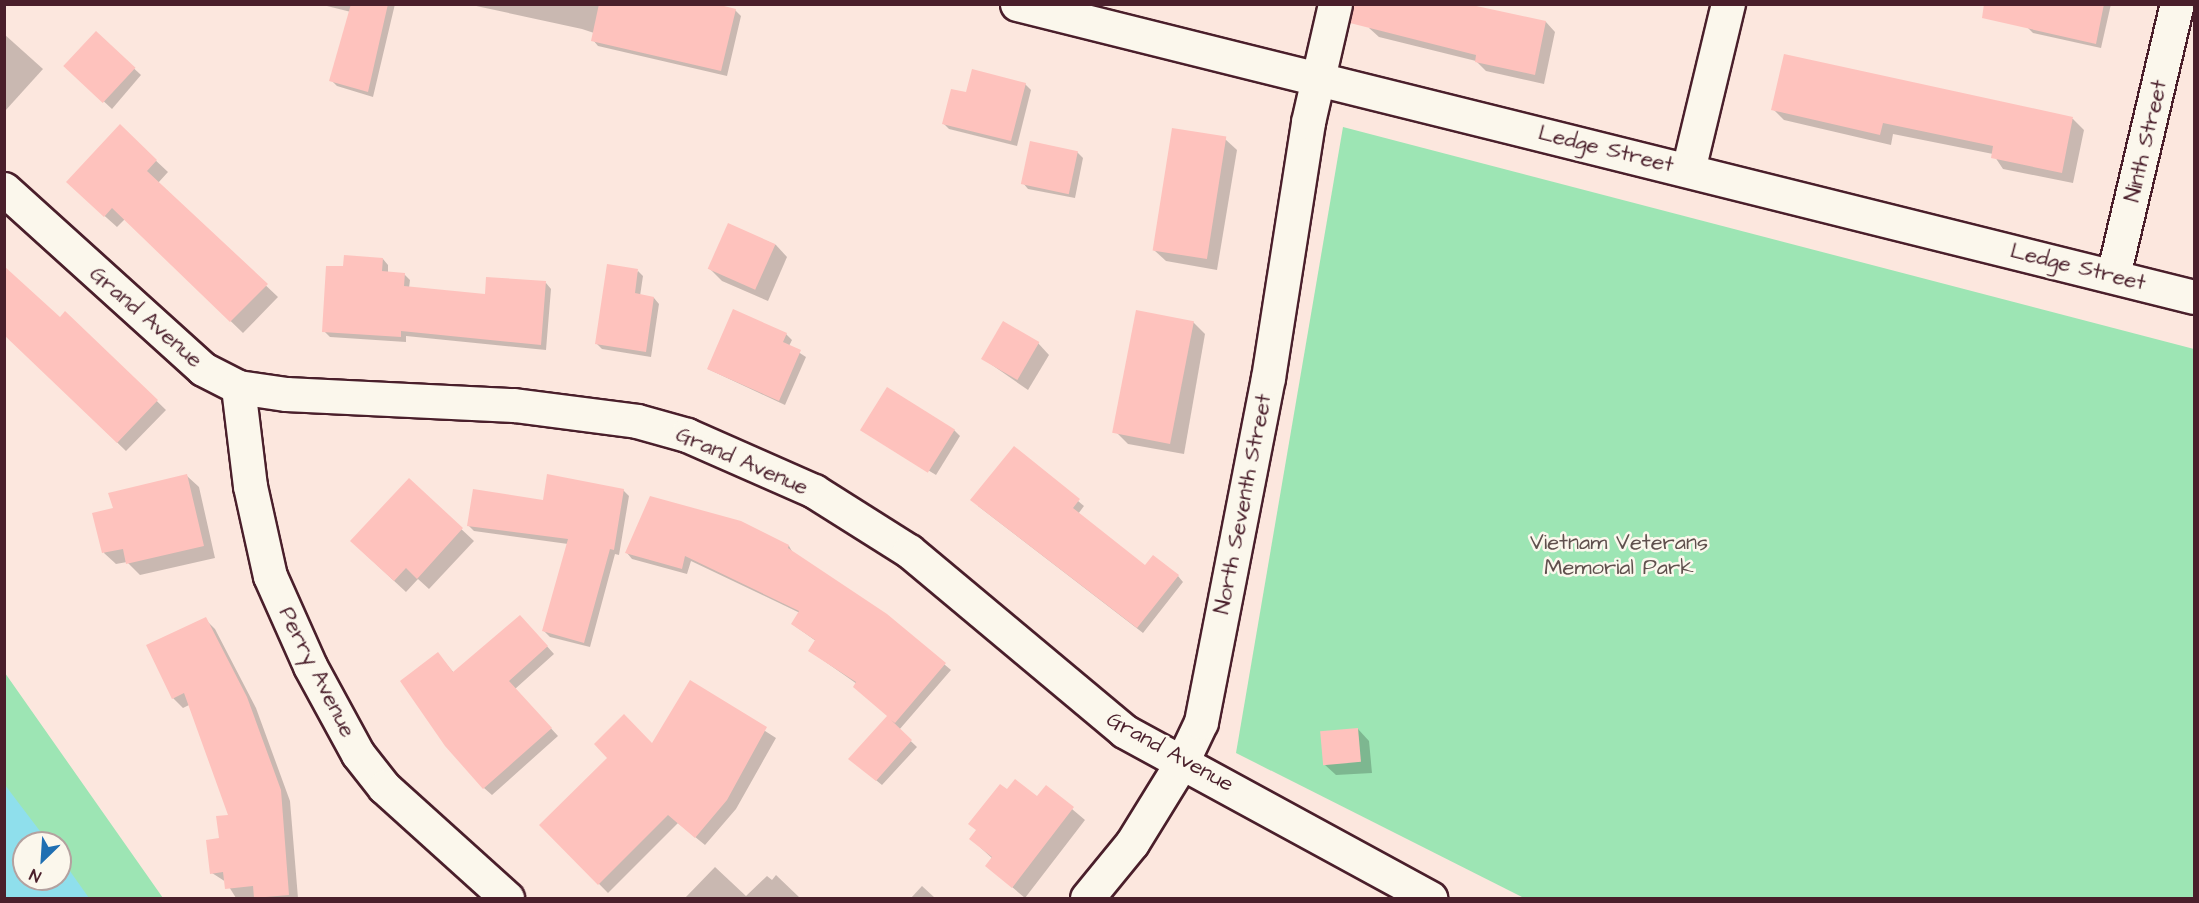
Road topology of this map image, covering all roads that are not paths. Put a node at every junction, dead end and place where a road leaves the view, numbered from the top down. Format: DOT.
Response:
graph roads {
  1 [pos="1017,4"];
  2 [pos="1335,4"];
  3 [pos="1728,4"];
  4 [pos="2177,4"];
  5 [pos="1318,77"];
  6 [pos="1688,170"];
  7 [pos="4,189"];
  8 [pos="2113,276"];
  9 [pos="2194,297"];
  10 [pos="238,387"];
  11 [pos="1182,762"];
  12 [pos="507,898"];
  13 [pos="1087,898"];
  14 [pos="1430,898"];
  1 -- 5 [label="street, Ledge Street"];
  2 -- 5 [label="street, North Seventh Street"];
  3 -- 6 [label="street"];
  4 -- 8 [label="street, Ninth Street"];
  5 -- 6 [label="street, Ledge Street"];
  5 -- 11 [label="street, North Seventh Street"];
  6 -- 8 [label="street, Ledge Street"];
  7 -- 10 [label="street, Grand Avenue"];
  8 -- 9 [label="street, Ledge Street"];
  10 -- 11 [label="street, Grand Avenue"];
  10 -- 12 [label="street, Perry Avenue"];
  11 -- 13 [label="street, North Seventh Street"];
  11 -- 14 [label="street, Grand Avenue"];
}
